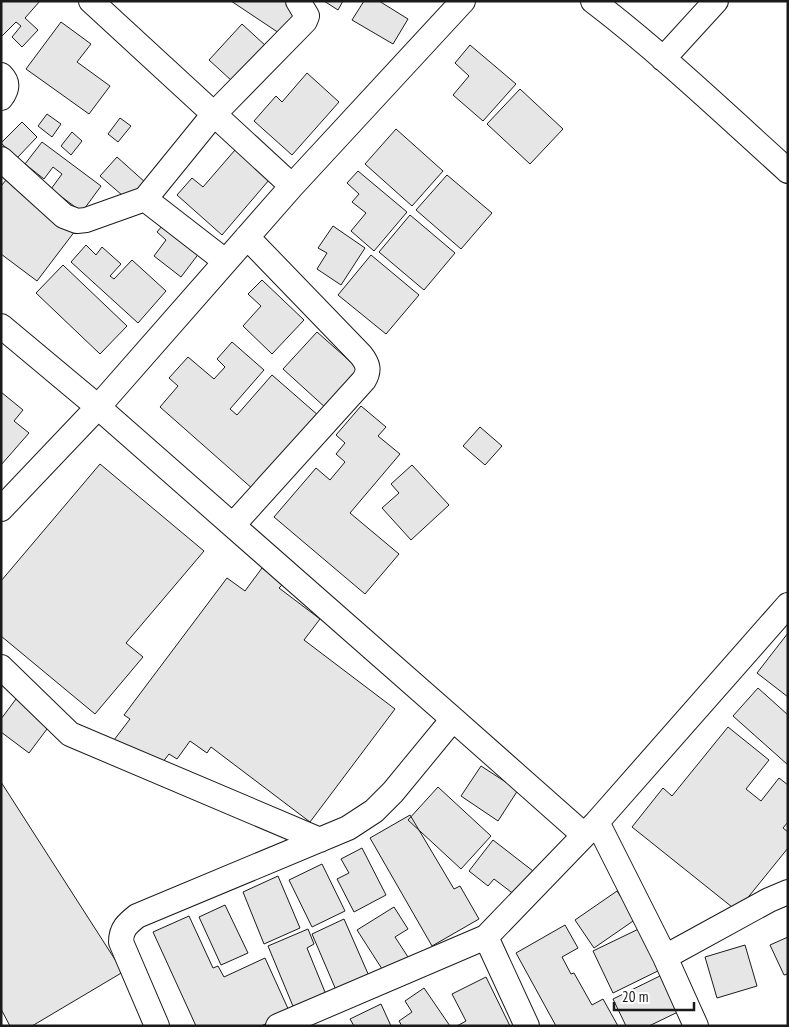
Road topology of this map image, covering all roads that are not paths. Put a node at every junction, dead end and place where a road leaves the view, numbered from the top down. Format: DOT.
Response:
graph roads {
  1 [pos="91,1"];
  2 [pos="298,1"];
  3 [pos="463,1"];
  4 [pos="593,1"];
  5 [pos="716,1"];
  6 [pos="664,59"];
  7 [pos="1,75"];
  8 [pos="1,98"];
  9 [pos="214,114"];
  10 [pos="1,159"];
  11 [pos="788,171"];
  12 [pos="292,186"];
  13 [pos="145,198"];
  14 [pos="247,237"];
  15 [pos="226,261"];
  16 [pos="1,326"];
  17 [pos="98,406"];
  18 [pos="1,509"];
  19 [pos="232,525"];
  20 [pos="785,613"];
  21 [pos="1,667"];
  22 [pos="453,719"];
  23 [pos="590,828"];
  24 [pos="320,840"];
  25 [pos="788,892"];
  26 [pos="486,937"];
  27 [pos="665,957"];
  28 [pos="157,1026"];
  29 [pos="278,1026"];
  30 [pos="527,1026"];
  31 [pos="696,1026"];
  1 -- 9 [label="street"];
  2 -- 9 [label="street"];
  3 -- 12 [label="street"];
  4 -- 6 [label="street"];
  5 -- 6 [label="street"];
  6 -- 11 [label="street"];
  7 -- 8 [label="street"];
  9 -- 12 [label="street"];
  9 -- 13 [label="street"];
  10 -- 13 [label="street"];
  12 -- 14 [label="street"];
  13 -- 15 [label="street"];
  14 -- 15 [label="street"];
  14 -- 19 [label="street"];
  15 -- 17 [label="street"];
  16 -- 17 [label="street"];
  17 -- 18 [label="street"];
  17 -- 19 [label="street"];
  19 -- 22 [label="street"];
  20 -- 23 [label="street"];
  21 -- 24 [label="street"];
  22 -- 23 [label="street"];
  22 -- 24 [label="street"];
  23 -- 26 [label="street"];
  23 -- 27 [label="street"];
  24 -- 28 [label="street"];
  25 -- 27 [label="street"];
  26 -- 29 [label="street"];
  26 -- 30 [label="street"];
  27 -- 31 [label="street"];
}
